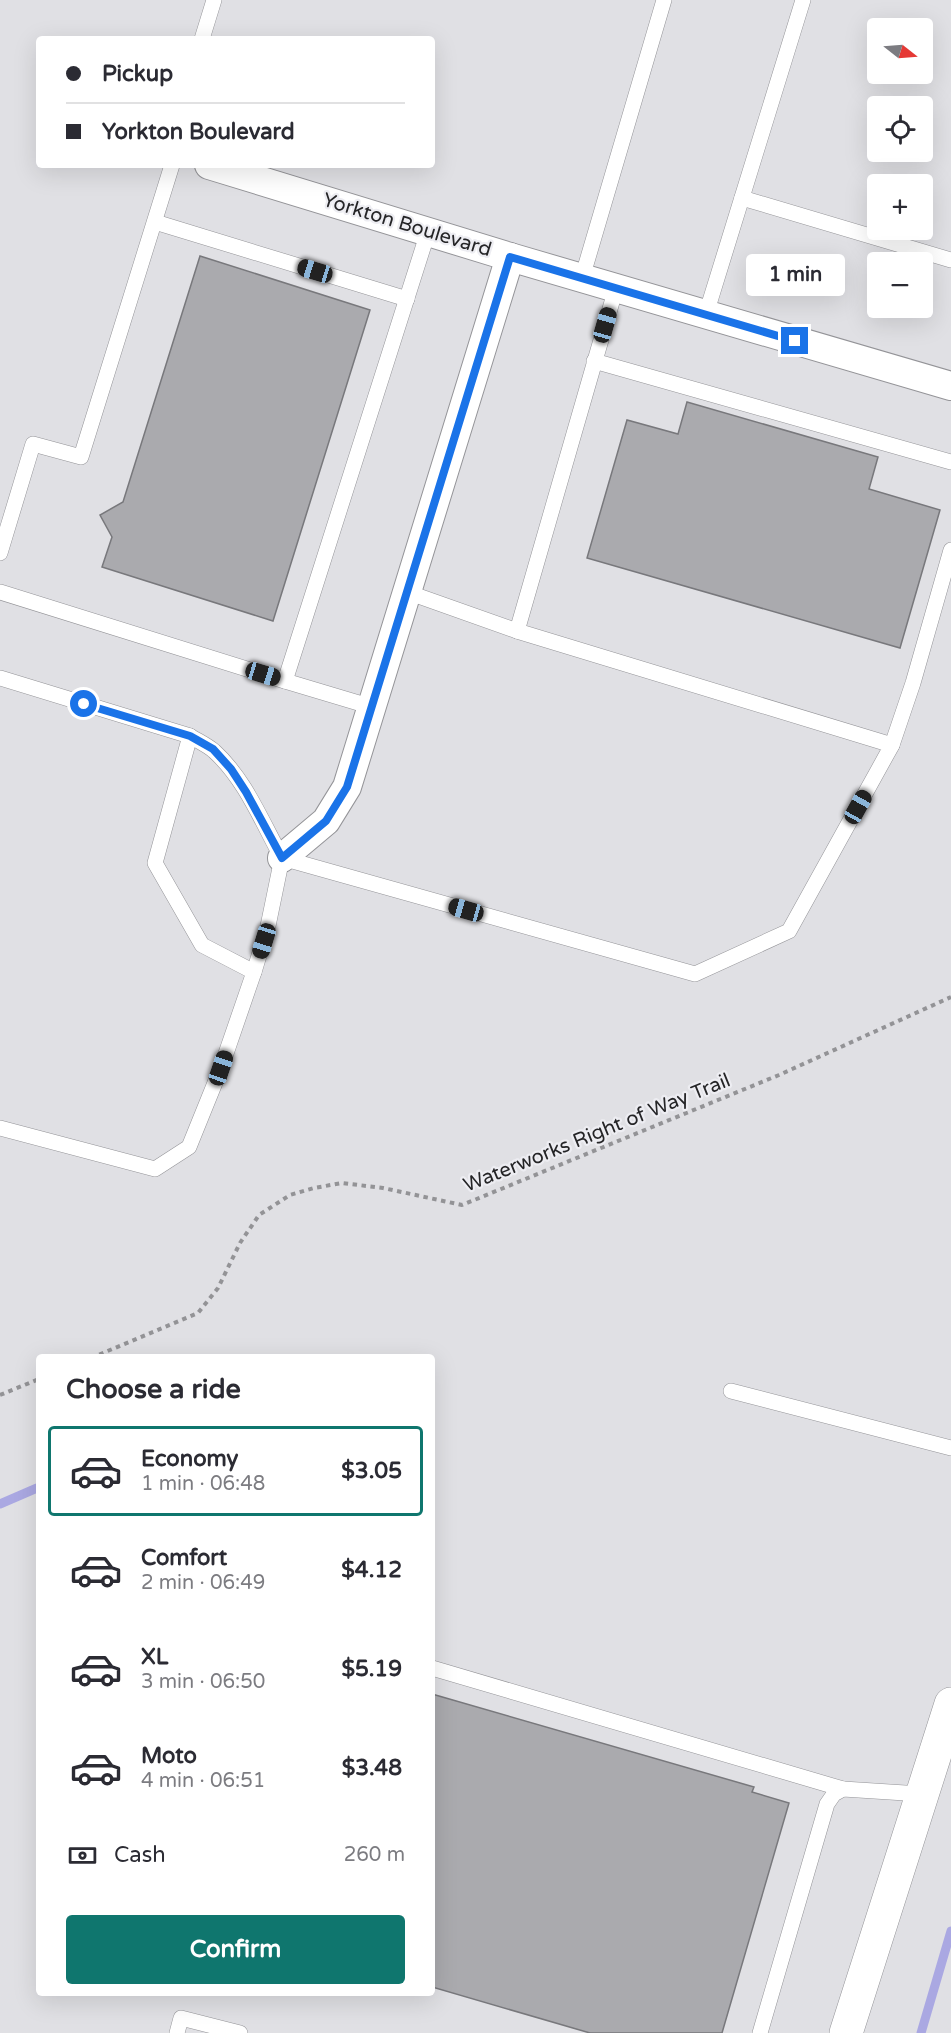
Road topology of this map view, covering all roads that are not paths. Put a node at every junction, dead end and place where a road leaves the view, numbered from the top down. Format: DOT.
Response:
graph roads {
  1 [pos="214,0"];
  2 [pos="664,0"];
  3 [pos="803,0"];
  4 [pos="203,36"];
  5 [pos="171,168"];
  6 [pos="219,168"];
  7 [pos="742,198"];
  8 [pos="155,222"];
  9 [pos="428,232"];
  10 [pos="510,257"];
  11 [pos="951,260"];
  12 [pos="582,278"];
  13 [pos="616,288"];
  14 [pos="407,299"];
  15 [pos="706,315"];
  16 [pos="594,361"];
  17 [pos="951,386"];
  18 [pos="951,462"];
  19 [pos="951,550"];
  20 [pos="0,553"];
  21 [pos="0,592"];
  22 [pos="407,592"];
  23 [pos="517,631"];
  24 [pos="0,678"];
  25 [pos="285,681"];
  26 [pos="372,707"];
  27 [pos="190,736"];
  28 [pos="892,745"];
  29 [pos="282,858"];
  30 [pos="254,972"];
  31 [pos="0,1128"];
  32 [pos="731,1391"];
  33 [pos="951,1448"];
  34 [pos="435,1669"];
  35 [pos="951,1704"];
  36 [pos="843,1789"];
  37 [pos="921,1794"];
  38 [pos="177,2033"];
  39 [pos="240,2033"];
  40 [pos="760,2033"];
  41 [pos="846,2033"];
  1 -- 4 [label="lane"];
  2 -- 12 [label="lane"];
  3 -- 7 [label="lane"];
  5 -- 8 [label="lane"];
  6 -- 9 [label="street, Yorkton Boulevard"];
  7 -- 11 [label="lane"];
  7 -- 15 [label="lane"];
  8 -- 14 [label="lane"];
  8 -- 20 [label="lane"];
  9 -- 10 [label="street, Yorkton Boulevard"];
  9 -- 14 [label="lane"];
  10 -- 12 [label="street, Yorkton Boulevard"];
  10 -- 22 [label="street"];
  12 -- 13 [label="street, Yorkton Boulevard"];
  13 -- 15 [label="street, Yorkton Boulevard"];
  13 -- 16 [label="lane"];
  14 -- 25 [label="lane"];
  15 -- 17 [label="street, Yorkton Boulevard"];
  16 -- 18 [label="lane"];
  16 -- 23 [label="lane"];
  19 -- 28 [label="lane"];
  21 -- 25 [label="lane"];
  22 -- 23 [label="lane"];
  22 -- 26 [label="street"];
  23 -- 28 [label="lane"];
  24 -- 27 [label="lane"];
  25 -- 26 [label="lane"];
  26 -- 29 [label="street"];
  27 -- 29 [label="lane"];
  27 -- 30 [label="lane"];
  28 -- 29 [label="lane"];
  29 -- 30 [label="lane"];
  30 -- 31 [label="lane"];
  32 -- 33 [label="lane"];
  34 -- 36 [label="lane"];
  35 -- 37 [label="street"];
  36 -- 37 [label="lane"];
  36 -- 40 [label="lane"];
  37 -- 41 [label="street"];
  38 -- 39 [label="lane"];
}
